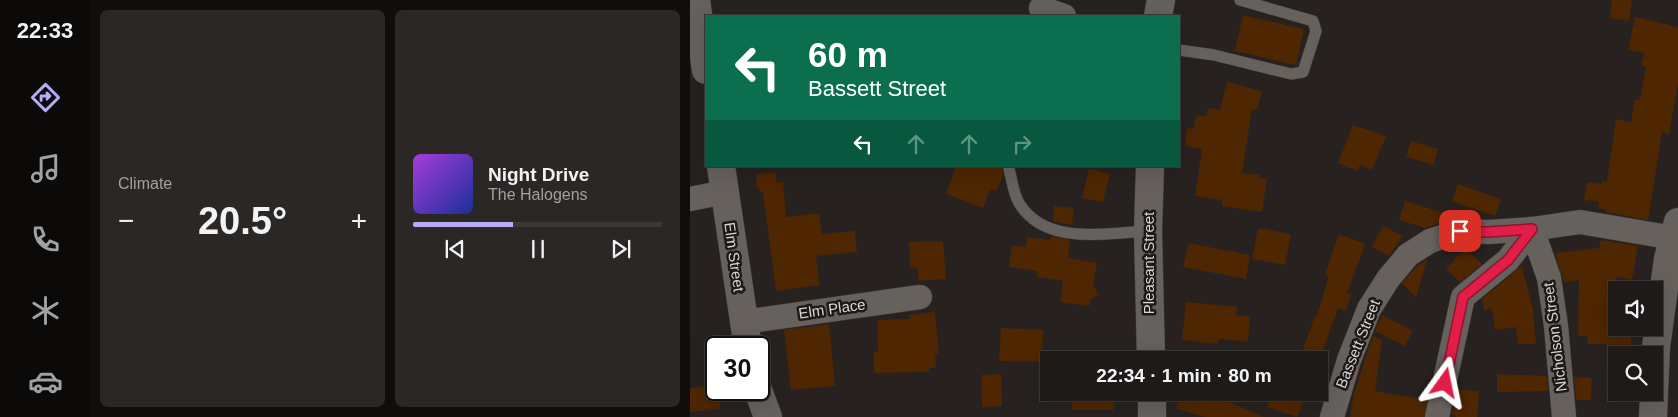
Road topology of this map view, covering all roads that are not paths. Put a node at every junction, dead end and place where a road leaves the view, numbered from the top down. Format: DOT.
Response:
graph roads {
  1 [pos="696,0"];
  2 [pos="1161,0"];
  3 [pos="1240,0"];
  4 [pos="1041,8"];
  5 [pos="1061,15"];
  6 [pos="1158,15"];
  7 [pos="1180,50"];
  8 [pos="705,63"];
  9 [pos="1150,167"];
  10 [pos="1009,169"];
  11 [pos="723,179"];
  12 [pos="690,199"];
  13 [pos="1532,229"];
  14 [pos="1676,230"];
  15 [pos="1148,231"];
  16 [pos="920,297"];
  17 [pos="746,335"];
  18 [pos="1150,351"];
  19 [pos="762,401"];
  20 [pos="1152,401"];
  21 [pos="768,417"];
  22 [pos="1152,417"];
  23 [pos="1332,417"];
  24 [pos="1438,417"];
  25 [pos="1564,417"];
  26 [pos="1653,417"];
  1 -- 8 [label="main road"];
  2 -- 6 [label="main road"];
  3 -- 7 [label="lane"];
  4 -- 5 [label="street"];
  9 -- 15 [label="main road, Pleasant Street"];
  10 -- 15 [label="lane"];
  11 -- 12 [label="street"];
  11 -- 17 [label="main road, Elm Street"];
  13 -- 14 [label="street, Bassett Street"];
  13 -- 23 [label="street, Bassett Street"];
  13 -- 24 [label="street"];
  13 -- 25 [label="street, Nicholson Street"];
  14 -- 26 [label="main road"];
  15 -- 18 [label="main road, Pleasant Street"];
  16 -- 17 [label="street, Elm Place"];
  19 -- 21 [label="main road"];
  20 -- 22 [label="main road"];
}
